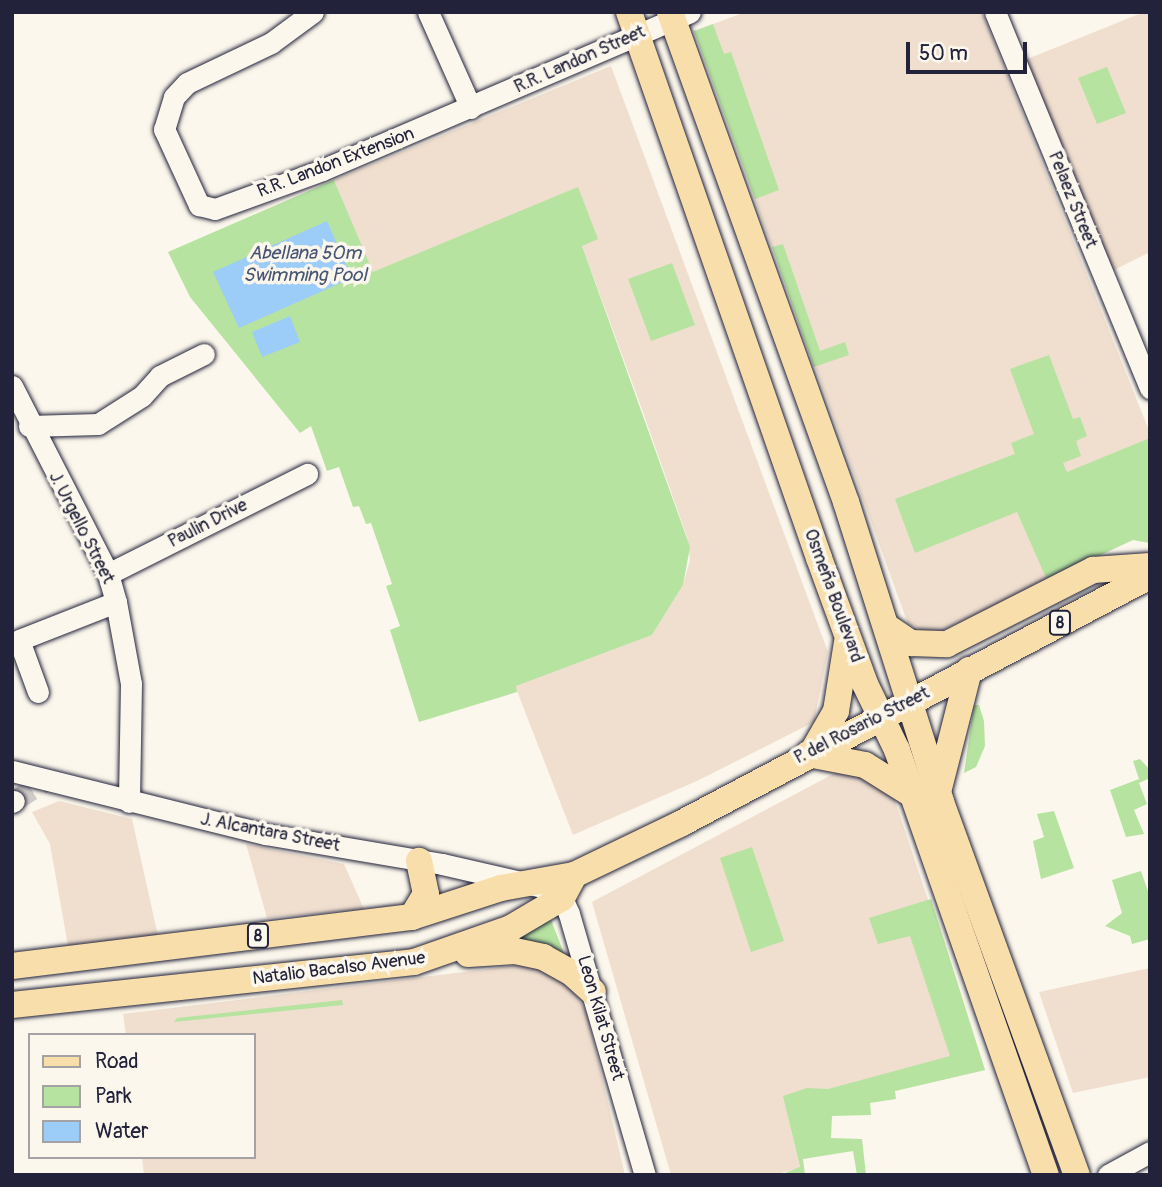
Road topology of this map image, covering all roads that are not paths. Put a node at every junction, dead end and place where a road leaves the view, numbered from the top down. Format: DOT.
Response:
graph roads {
  1 [pos="313,12"];
  2 [pos="428,12"];
  3 [pos="677,14"];
  4 [pos="1000,14"];
  5 [pos="633,24"];
  6 [pos="471,108"];
  7 [pos="204,354"];
  8 [pos="12,386"];
  9 [pos="1150,388"];
  10 [pos="29,426"];
  11 [pos="307,474"];
  12 [pos="1150,566"];
  13 [pos="108,574"];
  14 [pos="1150,576"];
  15 [pos="116,602"];
  16 [pos="887,626"];
  17 [pos="848,638"];
  18 [pos="970,670"];
  19 [pos="38,692"];
  20 [pos="911,701"];
  21 [pos="884,715"];
  22 [pos="810,753"];
  23 [pos="12,771"];
  24 [pos="925,794"];
  25 [pos="129,802"];
  26 [pos="419,860"];
  27 [pos="530,881"];
  28 [pos="568,886"];
  29 [pos="412,917"];
  30 [pos="414,962"];
  31 [pos="12,966"];
  32 [pos="593,992"];
  33 [pos="12,1005"];
  34 [pos="1150,1152"];
  35 [pos="645,1175"];
  36 [pos="1046,1175"];
  37 [pos="1077,1175"];
  38 [pos="1108,1175"];
  1 -- 6 [label="street, R.R. Landon Extension"];
  2 -- 6 [label="street"];
  3 -- 5 [label="street, R.R. Landon Street"];
  3 -- 16 [label="main road, Osmeña Boulevard"];
  4 -- 9 [label="street, Pelaez Street"];
  5 -- 6 [label="street, R.R. Landon Street"];
  5 -- 17 [label="main road, Osmeña Boulevard"];
  7 -- 10 [label="street"];
  8 -- 10 [label="street, J. Urgello Street"];
  10 -- 13 [label="street, J. Urgello Street"];
  11 -- 13 [label="street, Paulin Drive"];
  12 -- 16 [label="main road"];
  13 -- 15 [label="street, J. Urgello Street"];
  14 -- 18 [label="main road, P. del Rosario Street / 8"];
  15 -- 19 [label="street"];
  15 -- 25 [label="street, J. Urgello Street"];
  16 -- 20 [label="main road, Osmeña Boulevard"];
  17 -- 21 [label="main road, Osmeña Boulevard"];
  17 -- 22 [label="main road"];
  18 -- 20 [label="main road, P. del Rosario Street / 8"];
  18 -- 24 [label="main road"];
  20 -- 21 [label="main road, P. del Rosario Street / 8"];
  20 -- 24 [label="main road, Osmeña Boulevard"];
  21 -- 22 [label="main road, P. del Rosario Street / 8"];
  21 -- 24 [label="main road, Osmeña Boulevard"];
  22 -- 24 [label="main road"];
  22 -- 28 [label="main road, P. del Rosario Street / 8"];
  23 -- 25 [label="street, J. Alcantara Street"];
  24 -- 36 [label="main road, Osmeña Boulevard"];
  24 -- 37 [label="main road, Osmeña Boulevard"];
  25 -- 26 [label="street, J. Alcantara Street"];
  26 -- 27 [label="street, J. Alcantara Street"];
  26 -- 29 [label="main road"];
  27 -- 28 [label="main road, 8"];
  27 -- 29 [label="main road, 8"];
  28 -- 30 [label="main road, Natalio Bacalso Avenue / 8"];
  28 -- 32 [label="street, Leon Kilat Street"];
  29 -- 31 [label="main road, 8"];
  30 -- 32 [label="main road"];
  30 -- 33 [label="main road, Natalio Bacalso Avenue / 8"];
  32 -- 35 [label="street, Leon Kilat Street"];
  34 -- 38 [label="street"];
}
